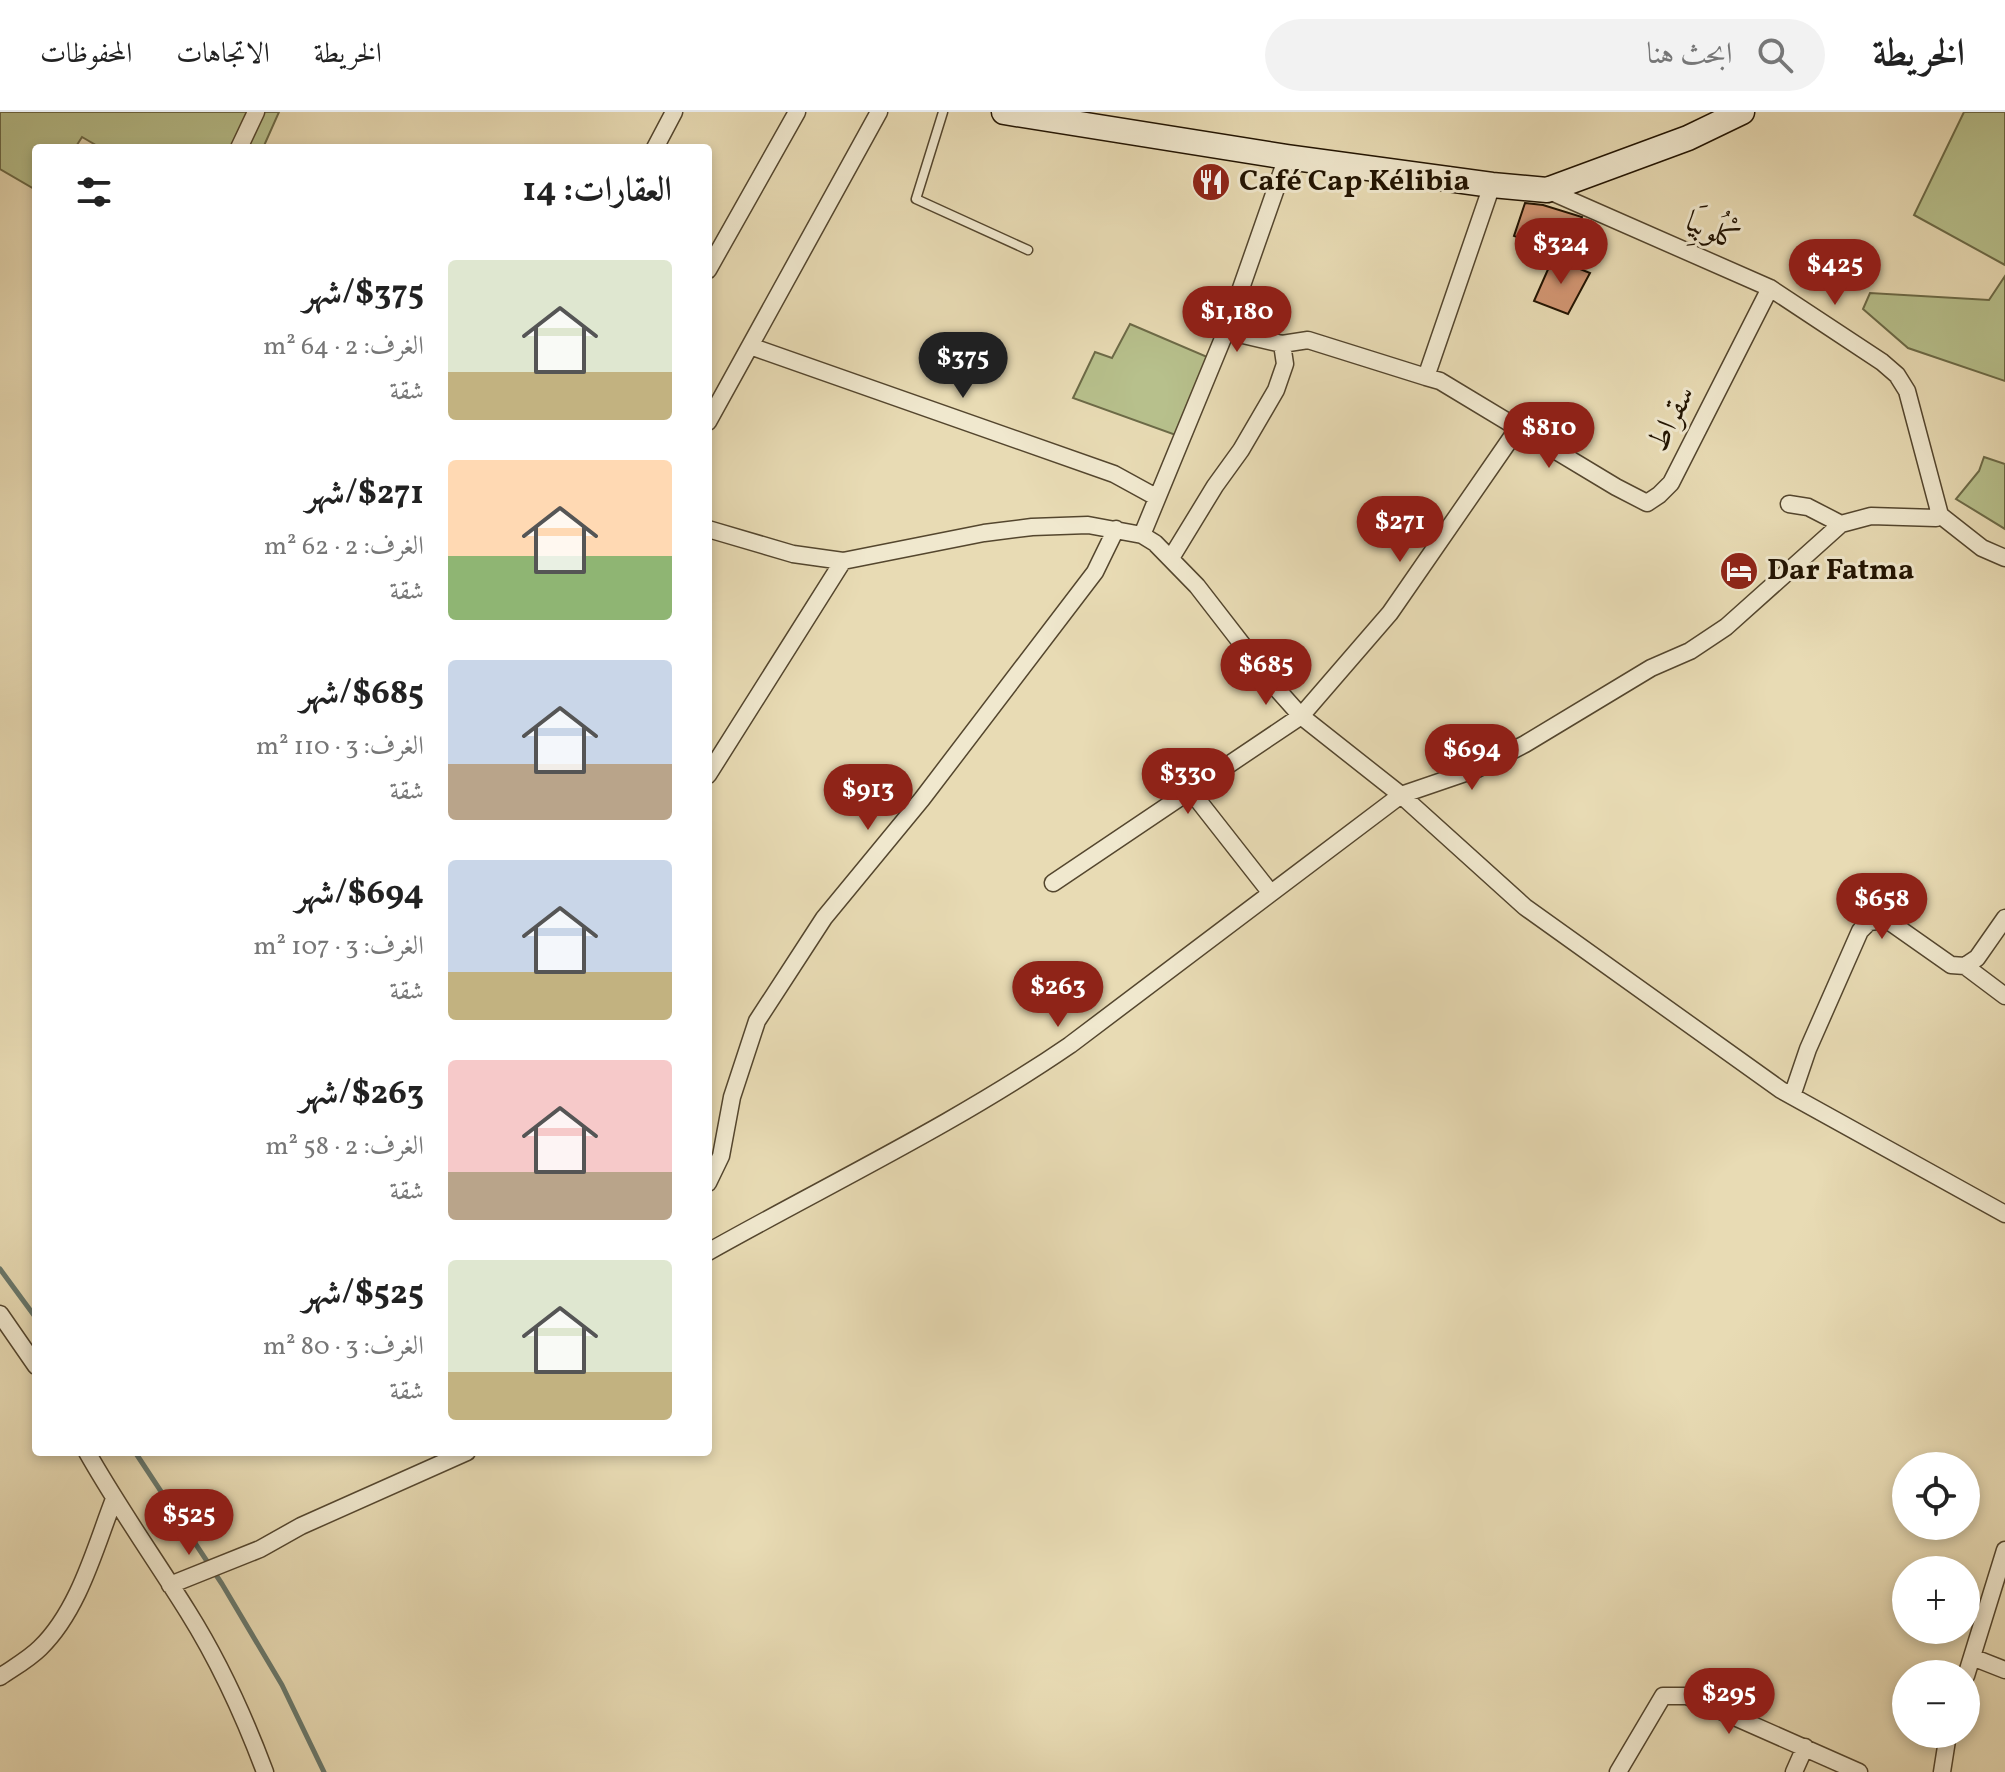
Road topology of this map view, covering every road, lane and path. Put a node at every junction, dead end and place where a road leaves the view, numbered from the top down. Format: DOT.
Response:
graph roads {
  1 [pos="256,112"];
  2 [pos="674,112"];
  3 [pos="797,112"];
  4 [pos="879,112"];
  5 [pos="943,112"];
  6 [pos="1004,112"];
  7 [pos="1742,112"];
  8 [pos="1118,121"];
  9 [pos="241,144"];
  10 [pos="657,144"];
  11 [pos="1287,157"];
  12 [pos="1492,185"];
  13 [pos="1547,190"];
  14 [pos="1028,250"];
  15 [pos="712,263"];
  16 [pos="1770,288"];
  17 [pos="1226,331"];
  18 [pos="1282,344"];
  19 [pos="750,346"];
  20 [pos="1426,377"];
  21 [pos="712,415"];
  22 [pos="1518,428"];
  23 [pos="1156,497"];
  24 [pos="1789,504"];
  25 [pos="1940,515"];
  26 [pos="1841,524"];
  27 [pos="1116,529"];
  28 [pos="712,530"];
  29 [pos="1142,535"];
  30 [pos="1171,558"];
  31 [pos="2005,558"];
  32 [pos="843,561"];
  33 [pos="1301,716"];
  34 [pos="712,769"];
  35 [pos="1190,790"];
  36 [pos="1401,795"];
  37 [pos="1053,883"];
  38 [pos="1270,892"];
  39 [pos="2005,918"];
  40 [pos="1965,966"];
  41 [pos="2005,996"];
  42 [pos="1792,1096"];
  43 [pos="712,1175"];
  44 [pos="2005,1214"];
  45 [pos="712,1250"];
  46 [pos="0,1314"];
  47 [pos="32,1360"];
  48 [pos="89,1456"];
  49 [pos="458,1456"];
  50 [pos="114,1499"];
  51 [pos="2005,1550"];
  52 [pos="170,1585"];
  53 [pos="1972,1657"];
  54 [pos="1971,1660"];
  55 [pos="2005,1670"];
  56 [pos="0,1677"];
  57 [pos="1805,1747"];
  58 [pos="1946,1748"];
  59 [pos="265,1772"];
  60 [pos="1618,1772"];
  61 [pos="1794,1772"];
  62 [pos="1859,1772"];
  63 [pos="1942,1772"];
  1 -- 9 [label="street"];
  2 -- 10 [label="street"];
  3 -- 15 [label="street"];
  4 -- 19 [label="street"];
  5 -- 14 [label="lane"];
  6 -- 8 [label="street"];
  7 -- 13 [label="street"];
  8 -- 11 [label="street"];
  11 -- 12 [label="street"];
  11 -- 17 [label="street"];
  12 -- 13 [label="street"];
  12 -- 20 [label="street"];
  13 -- 16 [label="street, كْلُوبِيَا"];
  16 -- 22 [label="street, سقراط"];
  16 -- 25 [label="street, كْلُوبِيَا"];
  17 -- 18 [label="street, سقراط"];
  17 -- 23 [label="street"];
  18 -- 20 [label="street, سقراط"];
  18 -- 30 [label="street"];
  19 -- 21 [label="street"];
  19 -- 23 [label="street"];
  20 -- 22 [label="street, سقراط"];
  22 -- 33 [label="street"];
  23 -- 29 [label="street"];
  24 -- 26 [label="street"];
  25 -- 26 [label="street"];
  25 -- 31 [label="street"];
  26 -- 36 [label="street"];
  27 -- 29 [label="street"];
  27 -- 32 [label="street"];
  27 -- 43 [label="street"];
  28 -- 32 [label="street"];
  29 -- 30 [label="street"];
  30 -- 33 [label="street"];
  32 -- 34 [label="street"];
  33 -- 35 [label="street"];
  33 -- 36 [label="street"];
  35 -- 37 [label="street"];
  35 -- 38 [label="street"];
  36 -- 38 [label="street"];
  36 -- 42 [label="street"];
  38 -- 45 [label="street"];
  39 -- 40 [label="street"];
  40 -- 41 [label="street"];
  40 -- 42 [label="street"];
  42 -- 44 [label="street"];
  46 -- 47 [label="street"];
  48 -- 50 [label="street"];
  49 -- 52 [label="street"];
  50 -- 52 [label="street"];
  50 -- 56 [label="street"];
  51 -- 53 [label="street"];
  52 -- 59 [label="street"];
  53 -- 54 [label="street"];
  53 -- 55 [label="street"];
  57 -- 60 [label="street"];
  57 -- 61 [label="street"];
  57 -- 62 [label="street"];
  58 -- 63 [label="street"];
}
